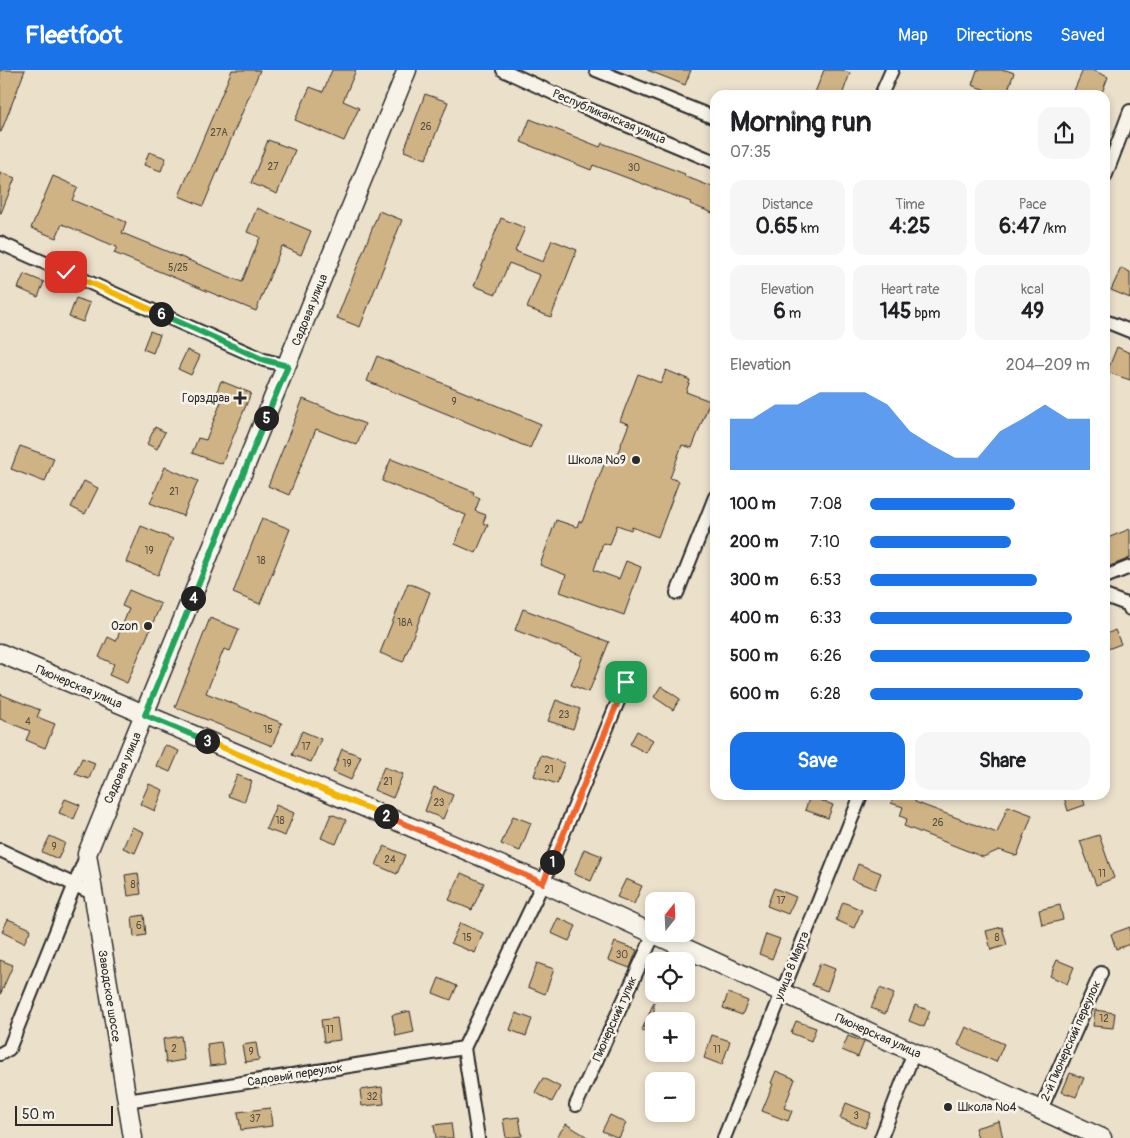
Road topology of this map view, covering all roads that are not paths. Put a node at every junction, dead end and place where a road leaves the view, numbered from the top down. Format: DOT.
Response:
graph roads {
  1 [pos="407,70"];
  2 [pos="503,70"];
  3 [pos="596,70"];
  4 [pos="892,70"];
  5 [pos="883,90"];
  6 [pos="1130,111"];
  7 [pos="710,116"];
  8 [pos="710,160"];
  9 [pos="1110,164"];
  10 [pos="0,243"];
  11 [pos="1110,323"];
  12 [pos="1130,331"];
  13 [pos="288,366"];
  14 [pos="710,510"];
  15 [pos="1130,566"];
  16 [pos="1110,575"];
  17 [pos="677,593"];
  18 [pos="1110,598"];
  19 [pos="1130,609"];
  20 [pos="0,653"];
  21 [pos="626,682"];
  22 [pos="145,715"];
  23 [pos="859,800"];
  24 [pos="0,850"];
  25 [pos="87,854"];
  26 [pos="543,883"];
  27 [pos="75,885"];
  28 [pos="92,893"];
  29 [pos="645,930"];
  30 [pos="650,942"];
  31 [pos="671,942"];
  32 [pos="1101,973"];
  33 [pos="782,993"];
  34 [pos="464,1048"];
  35 [pos="914,1052"];
  36 [pos="0,1054"];
  37 [pos="127,1102"];
  38 [pos="576,1105"];
  39 [pos="1041,1110"];
  40 [pos="133,1138"];
  41 [pos="478,1138"];
  42 [pos="724,1138"];
  43 [pos="881,1138"];
  44 [pos="1102,1138"];
  1 -- 13 [label="street, Садовая улица"];
  2 -- 8 [label="street, Республиканская улица"];
  3 -- 7 [label="street"];
  4 -- 5 [label="street"];
  6 -- 9 [label="street"];
  10 -- 13 [label="street"];
  11 -- 12 [label="street"];
  13 -- 22 [label="street, Садовая улица"];
  14 -- 17 [label="street"];
  15 -- 16 [label="street"];
  18 -- 19 [label="street"];
  20 -- 22 [label="street, Пионерская улица"];
  21 -- 26 [label="street"];
  22 -- 25 [label="street, Садовая улица"];
  22 -- 26 [label="street, Пионерская улица"];
  23 -- 33 [label="street, улица 8 Марта"];
  24 -- 27 [label="street"];
  25 -- 27 [label="street"];
  25 -- 28 [label="street, Заводское шоссе"];
  26 -- 29 [label="street, Пионерская улица"];
  26 -- 34 [label="street"];
  27 -- 28 [label="street"];
  27 -- 36 [label="street"];
  28 -- 37 [label="street, Заводское шоссе"];
  30 -- 38 [label="street, Пионерский тупик"];
  31 -- 33 [label="street, Пионерская улица"];
  32 -- 39 [label="street, 2-й Пионерский переулок"];
  33 -- 35 [label="street, Пионерская улица"];
  33 -- 42 [label="street, улица 8 Марта"];
  34 -- 37 [label="street, Садовый переулок"];
  34 -- 41 [label="street"];
  35 -- 39 [label="street, Пионерская улица"];
  35 -- 43 [label="street"];
  37 -- 40 [label="street, Заводское шоссе"];
  39 -- 44 [label="street, Пионерская улица"];
}
